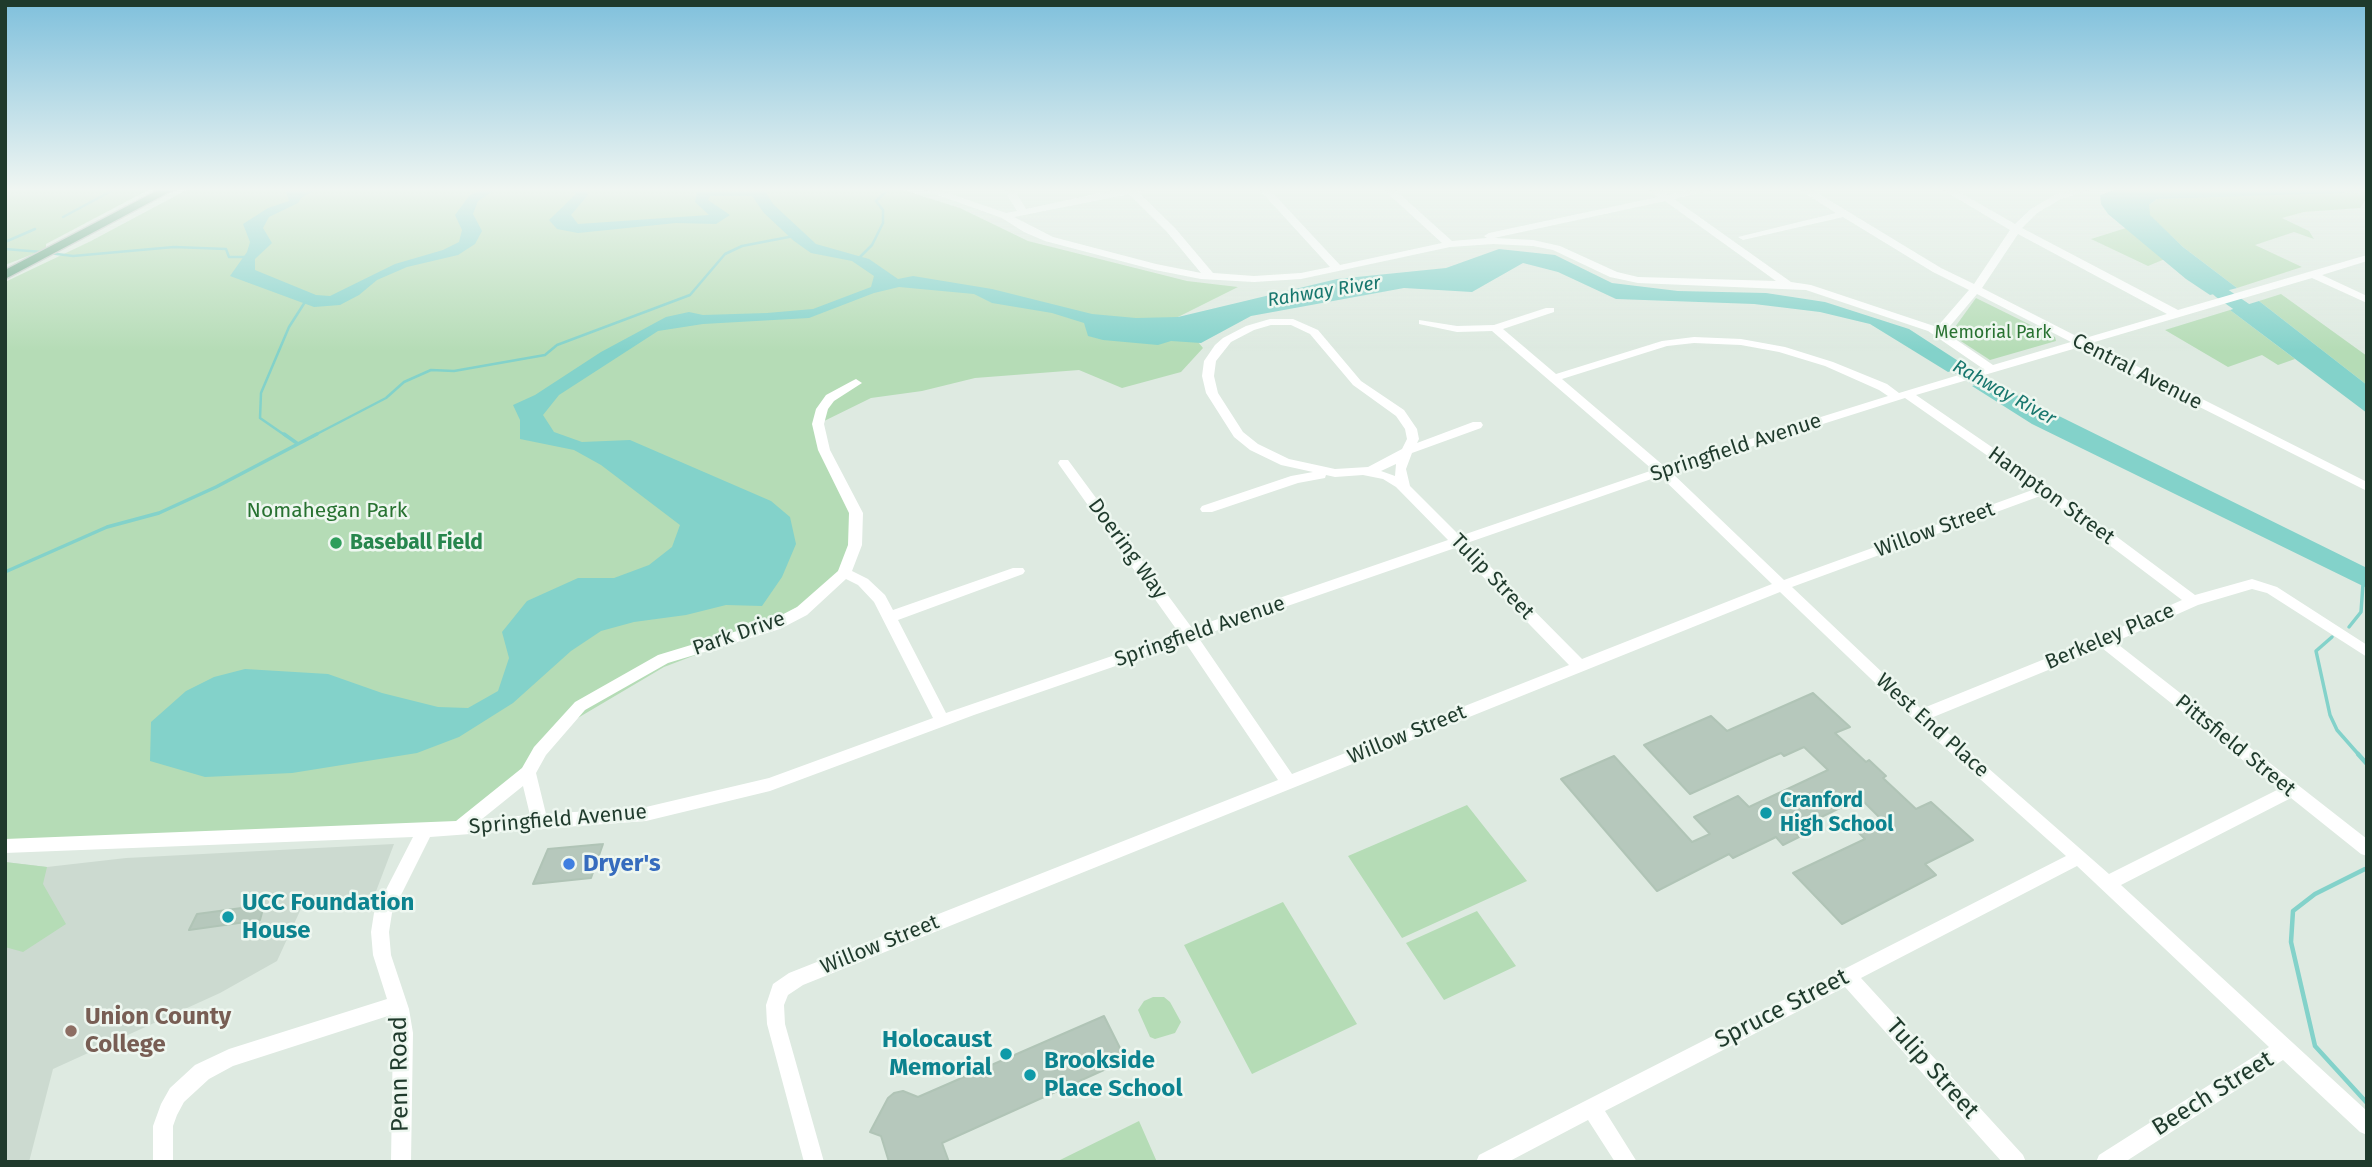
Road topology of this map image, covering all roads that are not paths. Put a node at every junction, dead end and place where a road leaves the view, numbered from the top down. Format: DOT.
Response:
graph roads {
  1 [pos="69,242"];
  2 [pos="1062,242"];
  3 [pos="1181,242"];
  4 [pos="1313,242"];
  5 [pos="1466,242"];
  6 [pos="1518,242"];
  7 [pos="1729,242"];
  8 [pos="1891,242"];
  9 [pos="2007,242"];
  10 [pos="2041,242"];
  11 [pos="1450,244"];
  12 [pos="2367,258"];
  13 [pos="1337,268"];
  14 [pos="2313,274"];
  15 [pos="5,275"];
  16 [pos="1210,277"];
  17 [pos="1788,285"];
  18 [pos="1976,289"];
  19 [pos="2367,300"];
  20 [pos="1550,310"];
  21 [pos="2178,315"];
  22 [pos="1423,322"];
  23 [pos="1495,328"];
  24 [pos="1939,332"];
  25 [pos="2080,343"];
  26 [pos="1991,369"];
  27 [pos="1555,377"];
  28 [pos="856,383"];
  29 [pos="1902,396"];
  30 [pos="1477,425"];
  31 [pos="1406,451"];
  32 [pos="1064,463"];
  33 [pos="1662,471"];
  34 [pos="1361,473"];
  35 [pos="1404,487"];
  36 [pos="2367,487"];
  37 [pos="2045,490"];
  38 [pos="1207,509"];
  39 [pos="1458,542"];
  40 [pos="1018,571"];
  41 [pos="844,573"];
  42 [pos="1781,586"];
  43 [pos="2193,601"];
  44 [pos="890,617"];
  45 [pos="1189,635"];
  46 [pos="2104,641"];
  47 [pos="2367,652"];
  48 [pos="1580,667"];
  49 [pos="1919,716"];
  50 [pos="942,721"];
  51 [pos="528,773"];
  52 [pos="1288,782"];
  53 [pos="2290,791"];
  54 [pos="540,822"];
  55 [pos="460,827"];
  56 [pos="425,830"];
  57 [pos="2363,842"];
  58 [pos="5,846"];
  59 [pos="2079,857"];
  60 [pos="2107,883"];
  61 [pos="1847,976"];
  62 [pos="398,1004"];
  63 [pos="2284,1048"];
  64 [pos="1591,1108"];
  65 [pos="2367,1125"];
  66 [pos="163,1162"];
  67 [pos="401,1162"];
  68 [pos="814,1162"];
  69 [pos="1486,1162"];
  70 [pos="1627,1162"];
  71 [pos="2016,1162"];
  72 [pos="2106,1162"];
  1 -- 15 [label="main road"];
  2 -- 16 [label="street"];
  3 -- 16 [label="street"];
  4 -- 13 [label="street"];
  5 -- 11 [label="street"];
  6 -- 17 [label="street"];
  7 -- 17 [label="street"];
  8 -- 18 [label="street, Central Avenue"];
  9 -- 18 [label="street"];
  10 -- 21 [label="street"];
  11 -- 13 [label="street"];
  12 -- 14 [label="street, Springfield Avenue"];
  13 -- 16 [label="street"];
  14 -- 19 [label="street"];
  14 -- 21 [label="street, Springfield Avenue"];
  17 -- 24 [label="street"];
  18 -- 24 [label="street"];
  18 -- 25 [label="street, Central Avenue"];
  20 -- 23 [label="street"];
  21 -- 25 [label="street, Springfield Avenue"];
  22 -- 23 [label="street"];
  23 -- 27 [label="street, West End Place"];
  24 -- 26 [label="street"];
  25 -- 26 [label="street, Springfield Avenue"];
  25 -- 36 [label="street, Central Avenue"];
  26 -- 29 [label="street, Springfield Avenue"];
  27 -- 29 [label="street, Hampton Street"];
  27 -- 33 [label="street, West End Place"];
  28 -- 41 [label="street, Park Drive"];
  29 -- 33 [label="street, Springfield Avenue"];
  29 -- 37 [label="street, Hampton Street"];
  30 -- 31 [label="street"];
  31 -- 34 [label="street"];
  31 -- 34 [label="street"];
  31 -- 35 [label="street"];
  32 -- 45 [label="street, Doering Way"];
  33 -- 39 [label="street, Springfield Avenue"];
  33 -- 42 [label="street, West End Place"];
  34 -- 35 [label="street"];
  34 -- 38 [label="street"];
  35 -- 39 [label="street, Tulip Street"];
  37 -- 42 [label="street, Willow Street"];
  37 -- 43 [label="street, Hampton Street"];
  39 -- 45 [label="street, Springfield Avenue"];
  39 -- 48 [label="street, Tulip Street"];
  40 -- 44 [label="street"];
  41 -- 44 [label="street"];
  41 -- 51 [label="street, Park Drive"];
  42 -- 48 [label="street, Willow Street"];
  42 -- 49 [label="street, West End Place"];
  43 -- 46 [label="street, Berkeley Place"];
  43 -- 47 [label="street, Berkeley Place"];
  44 -- 50 [label="street"];
  45 -- 50 [label="street, Springfield Avenue"];
  45 -- 52 [label="street, Doering Way"];
  46 -- 49 [label="street, Berkeley Place"];
  46 -- 53 [label="street, Pittsfield Street"];
  48 -- 52 [label="street, Willow Street"];
  49 -- 59 [label="street, West End Place"];
  50 -- 54 [label="street, Springfield Avenue"];
  51 -- 54 [label="street"];
  51 -- 55 [label="street, Park Drive"];
  52 -- 68 [label="street, Willow Street"];
  53 -- 57 [label="street, Pittsfield Street"];
  53 -- 60 [label="street"];
  54 -- 55 [label="street, Springfield Avenue"];
  55 -- 56 [label="street, Springfield Avenue"];
  56 -- 58 [label="street, Springfield Avenue"];
  56 -- 62 [label="street, Penn Road"];
  59 -- 60 [label="street, West End Place"];
  59 -- 61 [label="street, Spruce Street"];
  60 -- 63 [label="street, West End Place"];
  61 -- 64 [label="street, Spruce Street"];
  61 -- 71 [label="street, Tulip Street"];
  62 -- 66 [label="street"];
  62 -- 67 [label="street, Penn Road"];
  63 -- 65 [label="street, West End Place"];
  63 -- 72 [label="street, Beech Street"];
  64 -- 69 [label="street, Spruce Street"];
  64 -- 70 [label="street"];
}
